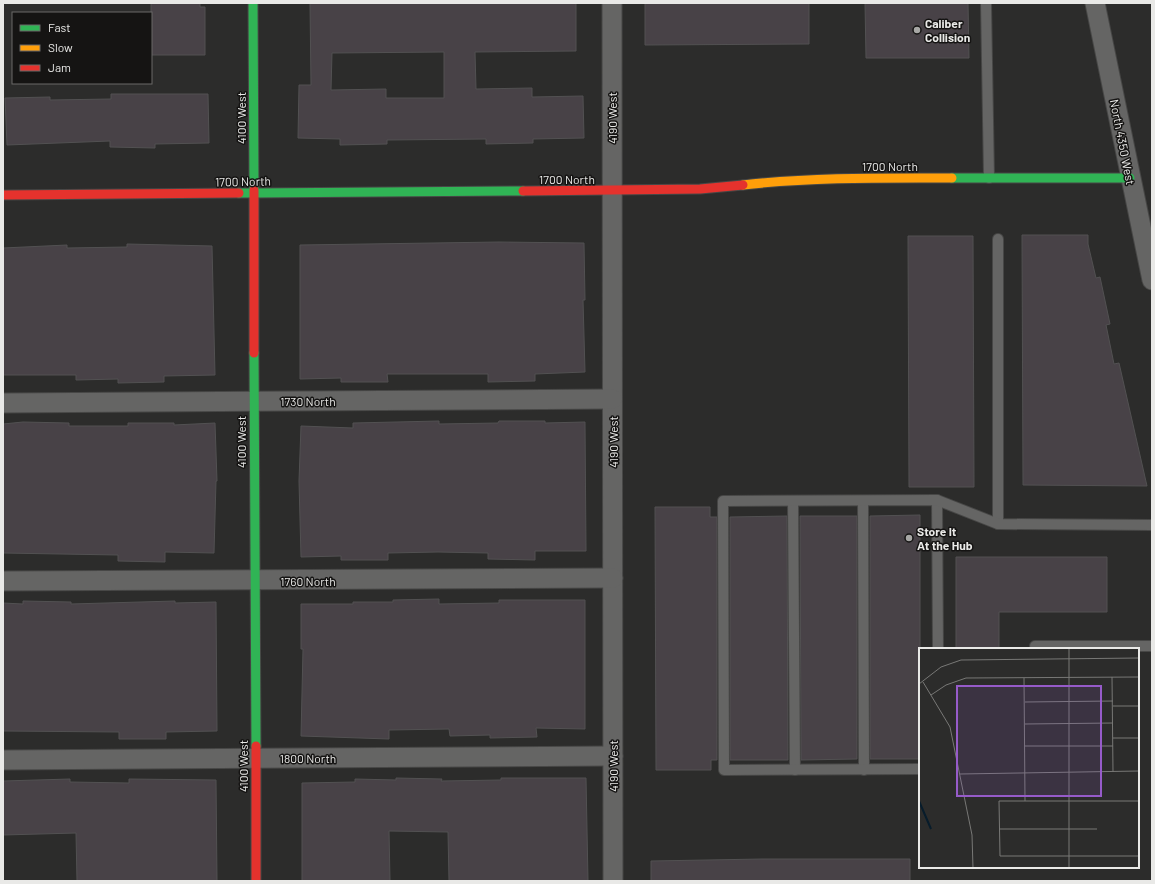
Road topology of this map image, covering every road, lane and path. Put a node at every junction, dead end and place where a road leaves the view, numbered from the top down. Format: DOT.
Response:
graph roads {
  1 [pos="253,3"];
  2 [pos="612,3"];
  3 [pos="986,3"];
  4 [pos="1095,3"];
  5 [pos="989,178"];
  6 [pos="1130,178"];
  7 [pos="612,190"];
  8 [pos="253,193"];
  9 [pos="3,195"];
  10 [pos="998,239"];
  11 [pos="1152,280"];
  12 [pos="612,399"];
  13 [pos="253,402"];
  14 [pos="3,403"];
  15 [pos="937,500"];
  16 [pos="793,501"];
  17 [pos="864,501"];
  18 [pos="998,524"];
  19 [pos="1152,525"];
  20 [pos="613,578"];
  21 [pos="3,581"];
  22 [pos="254,581"];
  23 [pos="1035,646"];
  24 [pos="1152,646"];
  25 [pos="938,648"];
  26 [pos="613,756"];
  27 [pos="255,759"];
  28 [pos="3,760"];
  29 [pos="919,769"];
  30 [pos="795,770"];
  31 [pos="864,770"];
  32 [pos="256,881"];
  33 [pos="613,881"];
  1 -- 8 [label="street, 4100 West"];
  2 -- 7 [label="street, 4190 West"];
  3 -- 5 [label="lane"];
  4 -- 6 [label="street, North 4350 West"];
  5 -- 6 [label="street, 1700 North"];
  5 -- 7 [label="street, 1700 North"];
  6 -- 11 [label="street, North 4350 West"];
  7 -- 8 [label="street, 1700 North"];
  7 -- 12 [label="street, 4190 West"];
  8 -- 9 [label="street, 1700 North"];
  8 -- 13 [label="street, 4100 West"];
  10 -- 18 [label="lane"];
  12 -- 13 [label="street, 1730 North"];
  12 -- 20 [label="street, 4190 West"];
  13 -- 14 [label="street, 1730 North"];
  13 -- 22 [label="street, 4100 West"];
  15 -- 17 [label="lane"];
  15 -- 18 [label="lane"];
  15 -- 25 [label="lane"];
  16 -- 17 [label="lane"];
  16 -- 30 [label="lane"];
  16 -- 30 [label="lane"];
  17 -- 31 [label="lane"];
  18 -- 19 [label="lane"];
  20 -- 22 [label="street, 1760 North"];
  20 -- 26 [label="street, 4190 West"];
  21 -- 22 [label="street, 1760 North"];
  22 -- 27 [label="street, 4100 West"];
  23 -- 24 [label="lane"];
  26 -- 27 [label="street, 1800 North"];
  26 -- 33 [label="street, 4190 West"];
  27 -- 28 [label="street, 1800 North"];
  27 -- 32 [label="street, 4100 West"];
  29 -- 31 [label="lane"];
  30 -- 31 [label="lane"];
}
